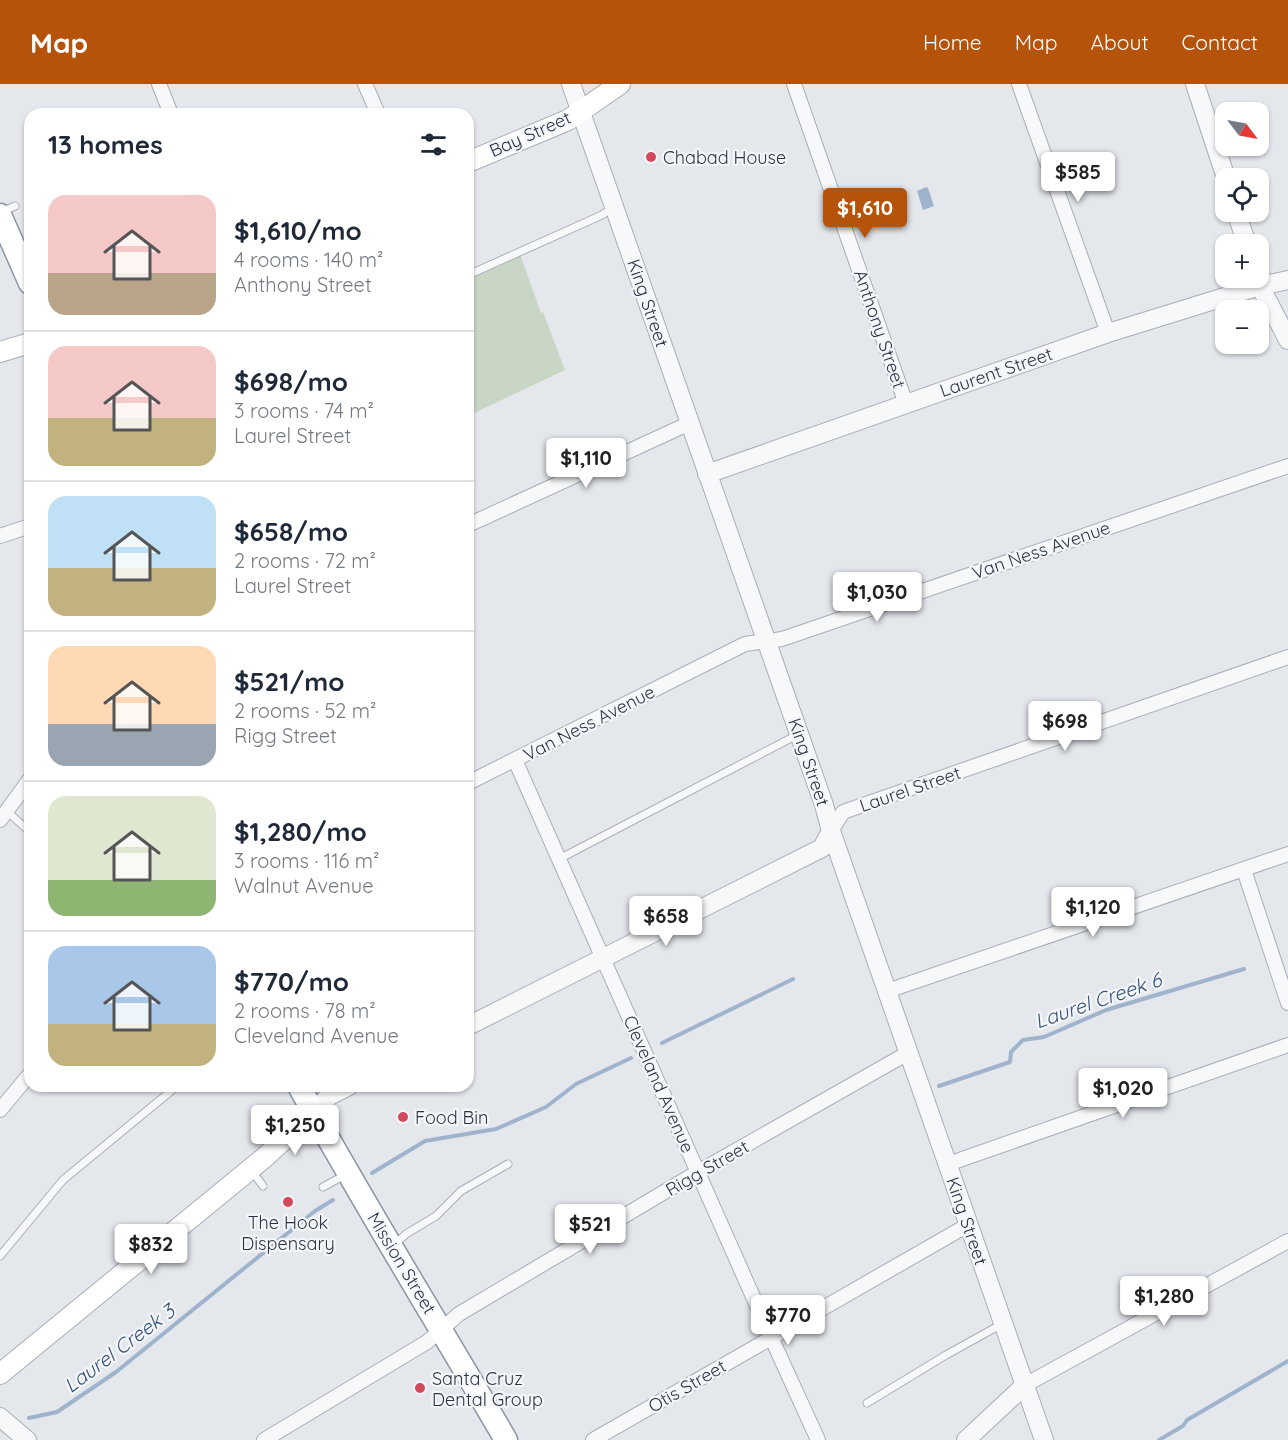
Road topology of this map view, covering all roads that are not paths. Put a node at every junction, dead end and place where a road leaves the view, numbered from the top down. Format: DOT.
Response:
graph roads {
  1 [pos="159,84"];
  2 [pos="365,84"];
  3 [pos="571,84"];
  4 [pos="620,84"];
  5 [pos="794,84"];
  6 [pos="1019,84"];
  7 [pos="1195,84"];
  8 [pos="169,108"];
  9 [pos="375,108"];
  10 [pos="581,111"];
  11 [pos="474,159"];
  12 [pos="1223,168"];
  13 [pos="614,207"];
  14 [pos="5,211"];
  15 [pos="24,266"];
  16 [pos="474,272"];
  17 [pos="1288,280"];
  18 [pos="1269,281"];
  19 [pos="1241,288"];
  20 [pos="1262,288"];
  21 [pos="1108,333"];
  22 [pos="1288,340"];
  23 [pos="24,345"];
  24 [pos="0,352"];
  25 [pos="906,404"];
  26 [pos="690,423"];
  27 [pos="1288,466"];
  28 [pos="707,474"];
  29 [pos="474,522"];
  30 [pos="24,528"];
  31 [pos="0,536"];
  32 [pos="766,640"];
  33 [pos="1288,657"];
  34 [pos="799,734"];
  35 [pos="515,760"];
  36 [pos="474,780"];
  37 [pos="24,788"];
  38 [pos="5,817"];
  39 [pos="24,828"];
  40 [pos="831,831"];
  41 [pos="1288,854"];
  42 [pos="558,860"];
  43 [pos="1244,870"];
  44 [pos="604,958"];
  45 [pos="888,992"];
  46 [pos="1288,1003"];
  47 [pos="474,1023"];
  48 [pos="1288,1045"];
  49 [pos="908,1053"];
  50 [pos="24,1081"];
  51 [pos="170,1092"];
  52 [pos="302,1092"];
  53 [pos="337,1092"];
  54 [pos="0,1110"];
  55 [pos="313,1113"];
  56 [pos="508,1164"];
  57 [pos="948,1164"];
  58 [pos="250,1170"];
  59 [pos="698,1172"];
  60 [pos="347,1174"];
  61 [pos="263,1186"];
  62 [pos="323,1187"];
  63 [pos="968,1225"];
  64 [pos="1288,1241"];
  65 [pos="392,1246"];
  66 [pos="0,1256"];
  67 [pos="1003,1323"];
  68 [pos="441,1330"];
  69 [pos="771,1337"];
  70 [pos="0,1374"];
  71 [pos="1025,1385"];
  72 [pos="867,1403"];
  73 [pos="0,1418"];
  74 [pos="27,1440"];
  75 [pos="264,1440"];
  76 [pos="506,1440"];
  77 [pos="593,1440"];
  78 [pos="818,1440"];
  79 [pos="966,1440"];
  80 [pos="1044,1440"];
  1 -- 8 [label="street"];
  2 -- 9 [label="street"];
  3 -- 10 [label="street, King Street"];
  4 -- 10 [label="main road, Bay Street"];
  5 -- 25 [label="street, Anthony Street"];
  6 -- 21 [label="street"];
  7 -- 12 [label="street"];
  10 -- 11 [label="main road, Bay Street"];
  10 -- 13 [label="street, King Street"];
  13 -- 16 [label="lane"];
  13 -- 26 [label="street, King Street"];
  14 -- 15 [label="highway"];
  17 -- 18 [label="street, Laurent Street"];
  19 -- 21 [label="street, Laurent Street"];
  20 -- 22 [label="street"];
  21 -- 25 [label="street, Laurent Street"];
  23 -- 24 [label="main road"];
  25 -- 28 [label="street, Laurent Street"];
  26 -- 28 [label="street, King Street"];
  26 -- 29 [label="street"];
  27 -- 32 [label="street, Van Ness Avenue"];
  28 -- 32 [label="street, King Street"];
  30 -- 31 [label="street"];
  32 -- 34 [label="street, King Street"];
  32 -- 35 [label="street, Van Ness Avenue"];
  33 -- 40 [label="street, Laurel Street"];
  34 -- 40 [label="street, King Street"];
  34 -- 42 [label="lane"];
  35 -- 36 [label="street, Van Ness Avenue"];
  35 -- 42 [label="street, Cleveland Avenue"];
  37 -- 38 [label="street"];
  38 -- 39 [label="lane"];
  40 -- 44 [label="street, Laurel Street"];
  40 -- 45 [label="street, King Street"];
  41 -- 43 [label="street"];
  42 -- 44 [label="street, Cleveland Avenue"];
  43 -- 45 [label="street"];
  43 -- 46 [label="street"];
  44 -- 47 [label="street, Laurel Street"];
  44 -- 59 [label="street, Cleveland Avenue"];
  45 -- 49 [label="street, King Street"];
  48 -- 57 [label="street"];
  49 -- 57 [label="street, King Street"];
  49 -- 59 [label="street, Rigg Street"];
  50 -- 54 [label="street"];
  51 -- 66 [label="lane"];
  52 -- 55 [label="highway, Mission Street"];
  53 -- 55 [label="street"];
  55 -- 58 [label="main road"];
  55 -- 60 [label="highway, Mission Street"];
  56 -- 65 [label="lane"];
  57 -- 63 [label="street, King Street"];
  58 -- 61 [label="lane"];
  58 -- 70 [label="main road"];
  59 -- 68 [label="street, Rigg Street"];
  59 -- 69 [label="street, Cleveland Avenue"];
  60 -- 62 [label="lane"];
  60 -- 65 [label="highway, Mission Street"];
  63 -- 67 [label="street, King Street"];
  63 -- 69 [label="street, Otis Street"];
  64 -- 71 [label="street"];
  65 -- 68 [label="highway, Mission Street"];
  67 -- 71 [label="street, King Street"];
  67 -- 72 [label="lane"];
  68 -- 75 [label="street, Rigg Street"];
  68 -- 76 [label="highway, Mission Street"];
  69 -- 77 [label="street, Otis Street"];
  69 -- 78 [label="street, Cleveland Avenue"];
  71 -- 79 [label="street"];
  71 -- 80 [label="street, King Street"];
  73 -- 74 [label="street"];
}
